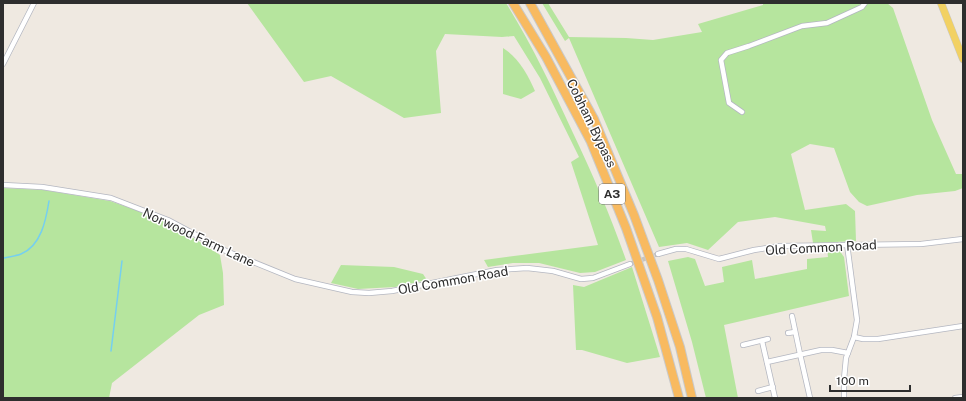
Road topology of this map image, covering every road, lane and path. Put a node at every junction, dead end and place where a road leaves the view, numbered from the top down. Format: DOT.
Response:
graph roads {
  1 [pos="34,3"];
  2 [pos="513,3"];
  3 [pos="530,3"];
  4 [pos="865,3"];
  5 [pos="941,3"];
  6 [pos="963,58"];
  7 [pos="3,64"];
  8 [pos="742,112"];
  9 [pos="3,185"];
  10 [pos="963,239"];
  11 [pos="847,244"];
  12 [pos="658,254"];
  13 [pos="630,264"];
  14 [pos="369,293"];
  15 [pos="792,316"];
  16 [pos="963,326"];
  17 [pos="795,332"];
  18 [pos="788,333"];
  19 [pos="854,337"];
  20 [pos="768,339"];
  21 [pos="762,341"];
  22 [pos="743,345"];
  23 [pos="848,353"];
  24 [pos="800,354"];
  25 [pos="767,362"];
  26 [pos="773,387"];
  27 [pos="758,391"];
  28 [pos="963,397"];
  29 [pos="679,398"];
  30 [pos="692,398"];
  31 [pos="775,398"];
  32 [pos="810,398"];
  33 [pos="844,398"];
  34 [pos="955,398"];
  1 -- 7 [label="street"];
  2 -- 29 [label="highway, Cobham Bypass / A3"];
  3 -- 30 [label="highway, Cobham Bypass / A3"];
  4 -- 8 [label="street"];
  5 -- 6 [label="main road"];
  9 -- 14 [label="street, Norwood Farm Lane"];
  10 -- 11 [label="street, Old Common Road"];
  11 -- 12 [label="street, Old Common Road"];
  11 -- 19 [label="street"];
  13 -- 14 [label="street, Old Common Road"];
  15 -- 17 [label="street"];
  16 -- 19 [label="street"];
  17 -- 18 [label="street"];
  17 -- 24 [label="street"];
  19 -- 23 [label="street"];
  20 -- 21 [label="street"];
  21 -- 22 [label="street"];
  21 -- 25 [label="street"];
  23 -- 24 [label="street"];
  23 -- 33 [label="street"];
  24 -- 25 [label="street"];
  24 -- 32 [label="street"];
  25 -- 26 [label="street"];
  26 -- 27 [label="street"];
  26 -- 31 [label="street"];
  28 -- 34 [label="street"];
}
